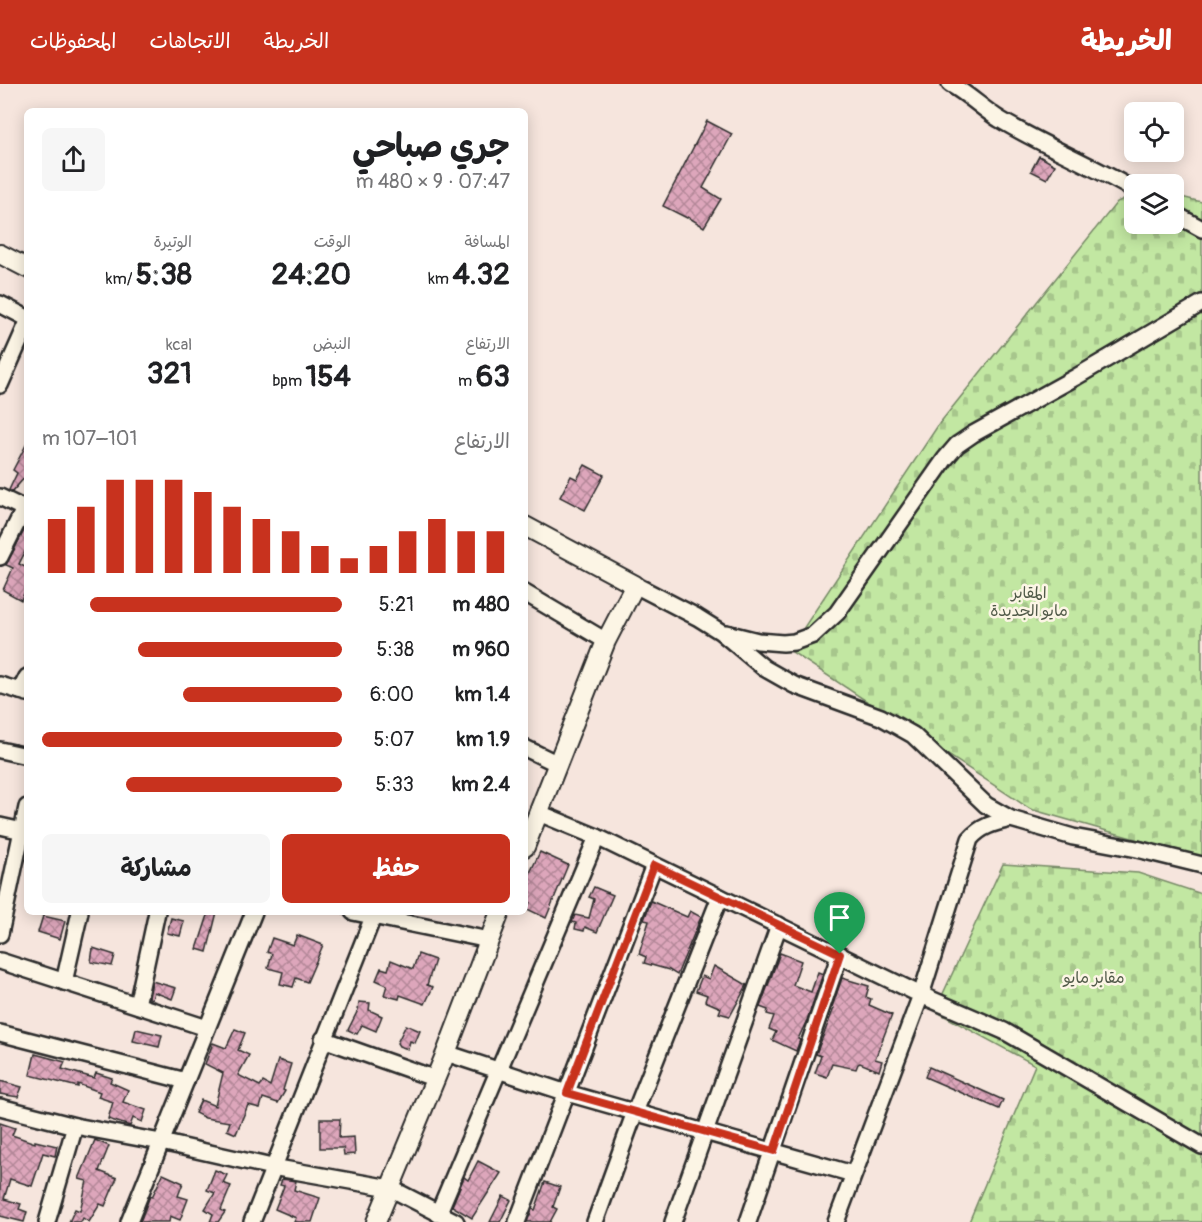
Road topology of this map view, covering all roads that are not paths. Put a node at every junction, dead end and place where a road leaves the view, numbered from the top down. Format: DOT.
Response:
graph roads {
  1 [pos="950,84"];
  2 [pos="1124,184"];
  3 [pos="1184,219"];
  4 [pos="1202,229"];
  5 [pos="0,254"];
  6 [pos="24,266"];
  7 [pos="1202,303"];
  8 [pos="0,304"];
  9 [pos="24,316"];
  10 [pos="24,331"];
  11 [pos="0,385"];
  12 [pos="0,497"];
  13 [pos="24,508"];
  14 [pos="24,513"];
  15 [pos="528,528"];
  16 [pos="0,557"];
  17 [pos="635,585"];
  18 [pos="528,595"];
  19 [pos="721,632"];
  20 [pos="606,641"];
  21 [pos="0,685"];
  22 [pos="24,687"];
  23 [pos="528,749"];
  24 [pos="0,750"];
  25 [pos="24,755"];
  26 [pos="558,764"];
  27 [pos="538,813"];
  28 [pos="1011,819"];
  29 [pos="0,826"];
  30 [pos="24,832"];
  31 [pos="24,836"];
  32 [pos="597,837"];
  33 [pos="528,839"];
  34 [pos="654,865"];
  35 [pos="1202,865"];
  36 [pos="720,897"];
  37 [pos="79,915"];
  38 [pos="156,915"];
  39 [pos="253,915"];
  40 [pos="374,915"];
  41 [pos="378,915"];
  42 [pos="499,915"];
  43 [pos="779,925"];
  44 [pos="0,934"];
  45 [pos="489,940"];
  46 [pos="840,954"];
  47 [pos="0,960"];
  48 [pos="64,982"];
  49 [pos="921,995"];
  50 [pos="137,1005"];
  51 [pos="207,1028"];
  52 [pos="0,1034"];
  53 [pos="323,1039"];
  54 [pos="446,1053"];
  55 [pos="497,1071"];
  56 [pos="435,1079"];
  57 [pos="186,1081"];
  58 [pos="567,1093"];
  59 [pos="0,1107"];
  60 [pos="635,1112"];
  61 [pos="75,1126"];
  62 [pos="704,1131"];
  63 [pos="161,1142"];
  64 [pos="1202,1146"];
  65 [pos="774,1151"];
  66 [pos="272,1167"];
  67 [pos="853,1174"];
  68 [pos="390,1188"];
  69 [pos="438,1214"];
  70 [pos="47,1222"];
  71 [pos="129,1222"];
  72 [pos="252,1222"];
  73 [pos="376,1222"];
  74 [pos="456,1222"];
  75 [pos="517,1222"];
  76 [pos="595,1222"];
  77 [pos="673,1222"];
  78 [pos="748,1222"];
  79 [pos="836,1222"];
  1 -- 2 [label="street"];
  3 -- 4 [label="street"];
  5 -- 6 [label="street"];
  7 -- 19 [label="street"];
  8 -- 9 [label="street"];
  10 -- 11 [label="street"];
  12 -- 13 [label="street"];
  14 -- 16 [label="street"];
  15 -- 17 [label="street"];
  17 -- 19 [label="street"];
  17 -- 20 [label="street"];
  18 -- 20 [label="street"];
  19 -- 28 [label="street"];
  20 -- 26 [label="street"];
  21 -- 22 [label="street"];
  23 -- 26 [label="street"];
  24 -- 25 [label="street"];
  26 -- 27 [label="street"];
  27 -- 32 [label="street"];
  27 -- 33 [label="street"];
  28 -- 35 [label="street"];
  28 -- 49 [label="street"];
  29 -- 30 [label="street"];
  31 -- 44 [label="street"];
  32 -- 34 [label="street"];
  32 -- 55 [label="street"];
  34 -- 36 [label="street"];
  34 -- 58 [label="street"];
  36 -- 43 [label="street"];
  36 -- 60 [label="street"];
  37 -- 48 [label="street"];
  38 -- 50 [label="street"];
  39 -- 51 [label="street"];
  40 -- 53 [label="street"];
  41 -- 45 [label="street"];
  42 -- 45 [label="street"];
  43 -- 46 [label="street"];
  43 -- 62 [label="street"];
  45 -- 54 [label="street"];
  46 -- 49 [label="street"];
  46 -- 65 [label="street"];
  47 -- 48 [label="street"];
  48 -- 50 [label="street"];
  49 -- 64 [label="street"];
  49 -- 67 [label="street"];
  50 -- 51 [label="street"];
  51 -- 57 [label="street"];
  52 -- 57 [label="street"];
  53 -- 56 [label="street"];
  53 -- 66 [label="street"];
  54 -- 55 [label="street"];
  54 -- 56 [label="street"];
  55 -- 58 [label="street"];
  55 -- 69 [label="street"];
  56 -- 68 [label="street"];
  57 -- 63 [label="street"];
  58 -- 60 [label="street"];
  58 -- 75 [label="street"];
  59 -- 61 [label="street"];
  60 -- 62 [label="street"];
  60 -- 76 [label="street"];
  61 -- 63 [label="street"];
  61 -- 70 [label="street"];
  62 -- 65 [label="street"];
  62 -- 77 [label="street"];
  63 -- 66 [label="street"];
  63 -- 71 [label="street"];
  65 -- 67 [label="street"];
  65 -- 78 [label="street"];
  66 -- 68 [label="street"];
  66 -- 72 [label="street"];
  67 -- 79 [label="street"];
  68 -- 69 [label="street"];
  68 -- 73 [label="street"];
  69 -- 74 [label="street"];
}
